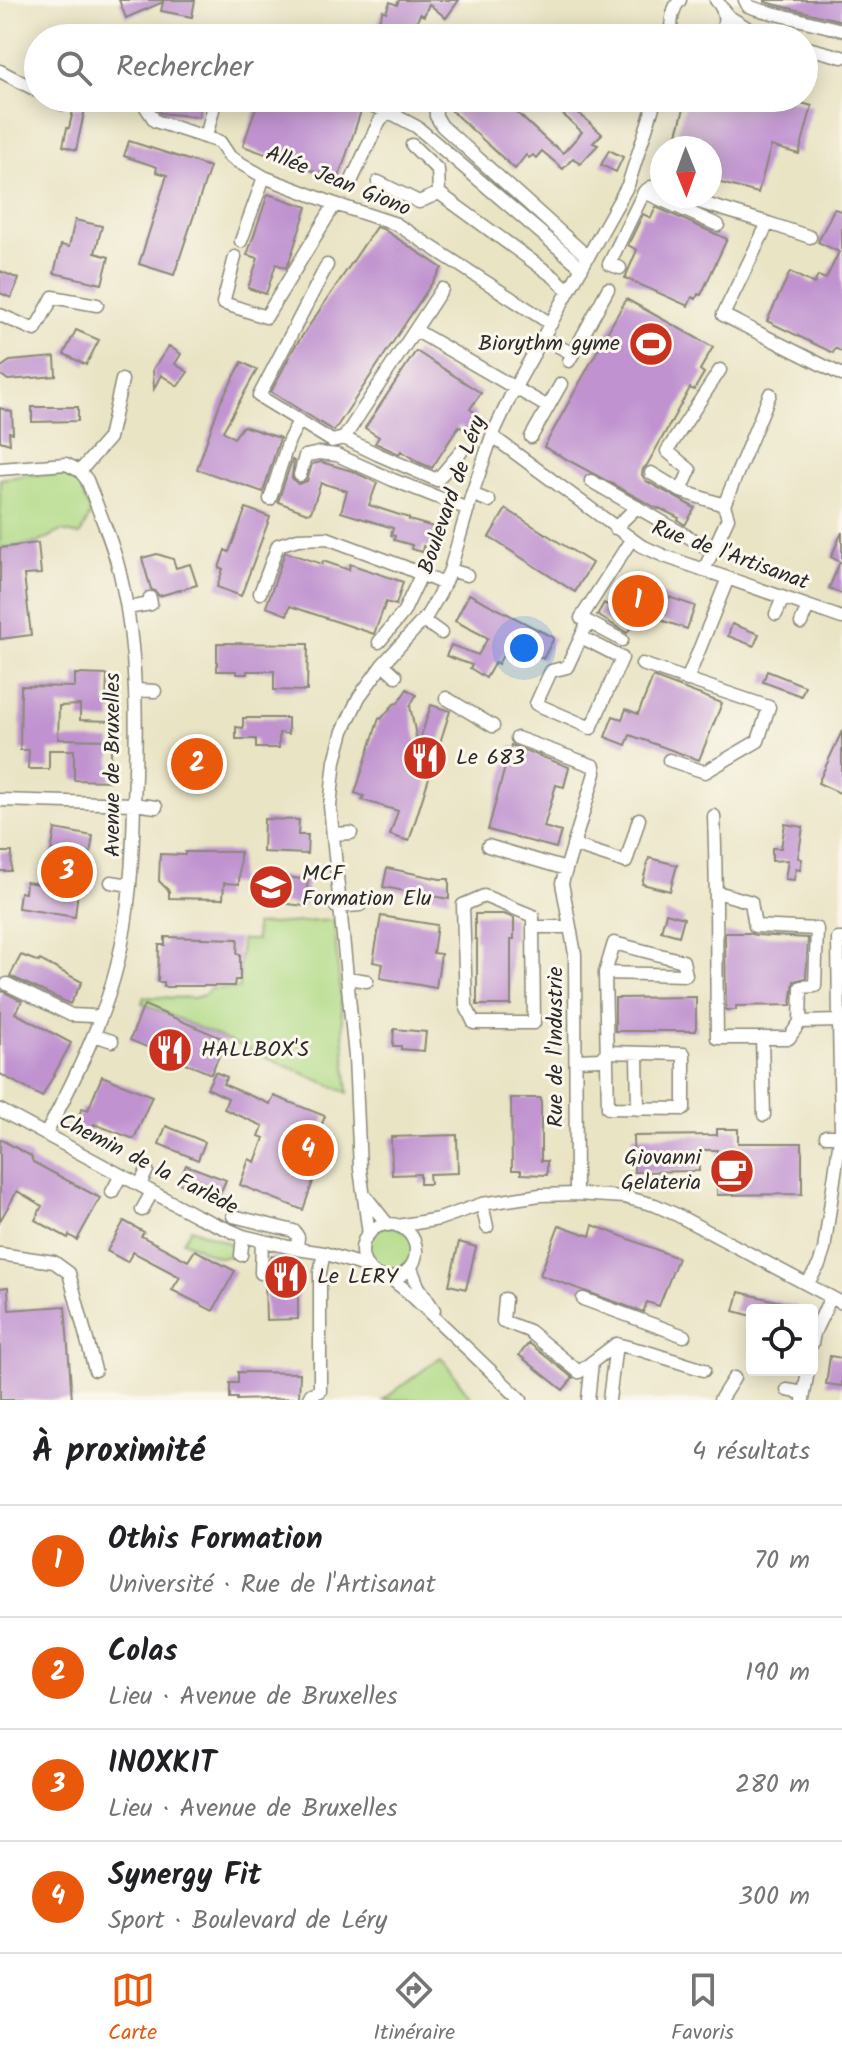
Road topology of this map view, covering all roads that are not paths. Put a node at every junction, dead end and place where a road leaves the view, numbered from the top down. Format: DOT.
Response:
graph roads {
  1 [pos="745,0"];
  2 [pos="677,1"];
  3 [pos="720,5"];
  4 [pos="671,22"];
  5 [pos="741,24"];
  6 [pos="816,24"];
  7 [pos="818,25"];
  8 [pos="827,27"];
  9 [pos="842,30"];
  10 [pos="818,50"];
  11 [pos="822,51"];
  12 [pos="842,57"];
  13 [pos="0,71"];
  14 [pos="24,84"];
  15 [pos="149,112"];
  16 [pos="212,112"];
  17 [pos="389,112"];
  18 [pos="436,112"];
  19 [pos="651,112"];
  20 [pos="206,137"];
  21 [pos="412,145"];
  22 [pos="264,177"];
  23 [pos="378,182"];
  24 [pos="628,185"];
  25 [pos="349,186"];
  26 [pos="650,188"];
  27 [pos="644,192"];
  28 [pos="439,193"];
  29 [pos="335,204"];
  30 [pos="719,208"];
  31 [pos="768,223"];
  32 [pos="718,225"];
  33 [pos="810,237"];
  34 [pos="241,241"];
  35 [pos="235,257"];
  36 [pos="585,263"];
  37 [pos="327,265"];
  38 [pos="620,268"];
  39 [pos="442,289"];
  40 [pos="608,289"];
  41 [pos="569,291"];
  42 [pos="97,305"];
  43 [pos="37,308"];
  44 [pos="0,315"];
  45 [pos="551,324"];
  46 [pos="35,330"];
  47 [pos="415,330"];
  48 [pos="543,338"];
  49 [pos="720,370"];
  50 [pos="842,375"];
  51 [pos="561,384"];
  52 [pos="108,385"];
  53 [pos="514,389"];
  54 [pos="770,394"];
  55 [pos="548,407"];
  56 [pos="299,421"];
  57 [pos="492,436"];
  58 [pos="531,437"];
  59 [pos="344,438"];
  60 [pos="461,452"];
  61 [pos="0,469"];
  62 [pos="80,471"];
  63 [pos="651,473"];
  64 [pos="300,475"];
  65 [pos="591,481"];
  66 [pos="564,490"];
  67 [pos="681,491"];
  68 [pos="472,494"];
  69 [pos="270,499"];
  70 [pos="489,501"];
  71 [pos="556,503"];
  72 [pos="724,505"];
  73 [pos="637,507"];
  74 [pos="468,509"];
  75 [pos="615,528"];
  76 [pos="631,540"];
  77 [pos="713,551"];
  78 [pos="450,570"];
  79 [pos="704,570"];
  80 [pos="421,575"];
  81 [pos="467,575"];
  82 [pos="728,578"];
  83 [pos="444,584"];
  84 [pos="260,593"];
  85 [pos="150,598"];
  86 [pos="783,598"];
  87 [pos="808,606"];
  88 [pos="127,608"];
  89 [pos="776,614"];
  90 [pos="842,618"];
  91 [pos="423,620"];
  92 [pos="588,622"];
  93 [pos="801,623"];
  94 [pos="441,633"];
  95 [pos="581,637"];
  96 [pos="622,640"];
  97 [pos="379,642"];
  98 [pos="132,646"];
  99 [pos="116,647"];
  100 [pos="383,664"];
  101 [pos="642,664"];
  102 [pos="396,676"];
  103 [pos="687,680"];
  104 [pos="136,690"];
  105 [pos="155,691"];
  106 [pos="446,698"];
  107 [pos="136,709"];
  108 [pos="121,711"];
  109 [pos="493,726"];
  110 [pos="517,738"];
  111 [pos="121,755"];
  112 [pos="135,756"];
  113 [pos="669,760"];
  114 [pos="0,800"];
  115 [pos="134,804"];
  116 [pos="156,807"];
  117 [pos="714,816"];
  118 [pos="639,819"];
  119 [pos="351,833"];
  120 [pos="331,841"];
  121 [pos="573,845"];
  122 [pos="488,846"];
  123 [pos="566,869"];
  124 [pos="352,873"];
  125 [pos="337,874"];
  126 [pos="111,882"];
  127 [pos="717,892"];
  128 [pos="134,895"];
  129 [pos="360,905"];
  130 [pos="336,907"];
  131 [pos="533,927"];
  132 [pos="570,927"];
  133 [pos="110,928"];
  134 [pos="124,930"];
  135 [pos="842,939"];
  136 [pos="605,973"];
  137 [pos="348,978"];
  138 [pos="840,979"];
  139 [pos="367,981"];
  140 [pos="7,984"];
  141 [pos="99,1019"];
  142 [pos="800,1022"];
  143 [pos="840,1024"];
  144 [pos="94,1035"];
  145 [pos="762,1038"];
  146 [pos="112,1041"];
  147 [pos="607,1052"];
  148 [pos="637,1053"];
  149 [pos="571,1065"];
  150 [pos="77,1072"];
  151 [pos="90,1078"];
  152 [pos="638,1109"];
  153 [pos="0,1110"];
  154 [pos="841,1112"];
  155 [pos="342,1113"];
  156 [pos="357,1113"];
  157 [pos="764,1115"];
  158 [pos="46,1134"];
  159 [pos="826,1136"];
  160 [pos="841,1136"];
  161 [pos="92,1159"];
  162 [pos="117,1168"];
  163 [pos="147,1170"];
  164 [pos="85,1173"];
  165 [pos="506,1183"];
  166 [pos="140,1185"];
  167 [pos="112,1192"];
  168 [pos="152,1192"];
  169 [pos="364,1194"];
  170 [pos="576,1194"];
  171 [pos="595,1194"];
  172 [pos="507,1199"];
  173 [pos="443,1201"];
  174 [pos="836,1202"];
  175 [pos="482,1204"];
  176 [pos="593,1209"];
  177 [pos="142,1210"];
  178 [pos="444,1217"];
  179 [pos="393,1225"];
  180 [pos="223,1227"];
  181 [pos="487,1227"];
  182 [pos="243,1236"];
  183 [pos="367,1239"];
  184 [pos="262,1241"];
  185 [pos="416,1245"];
  186 [pos="297,1249"];
  187 [pos="0,1254"];
  188 [pos="326,1254"];
  189 [pos="241,1255"];
  190 [pos="368,1267"];
  191 [pos="411,1268"];
  192 [pos="261,1273"];
  193 [pos="390,1278"];
  194 [pos="807,1284"];
  195 [pos="505,1299"];
  196 [pos="583,1299"];
  197 [pos="836,1300"];
  198 [pos="818,1328"];
  199 [pos="450,1332"];
  200 [pos="684,1336"];
  201 [pos="616,1344"];
  202 [pos="592,1362"];
  203 [pos="95,1370"];
  204 [pos="704,1370"];
  205 [pos="805,1376"];
  206 [pos="734,1378"];
  207 [pos="787,1390"];
  208 [pos="804,1396"];
  209 [pos="308,1400"];
  210 [pos="521,1400"];
  211 [pos="588,1400"];
  212 [pos="609,1400"];
  213 [pos="720,1400"];
  1 -- 6 [label="street"];
  2 -- 4 [label="street"];
  3 -- 5 [label="street"];
  7 -- 8 [label="street"];
  8 -- 9 [label="street"];
  8 -- 11 [label="street"];
  10 -- 11 [label="street"];
  11 -- 12 [label="street"];
  13 -- 14 [label="street"];
  15 -- 20 [label="street"];
  16 -- 20 [label="street"];
  17 -- 25 [label="street"];
  17 -- 36 [label="street"];
  18 -- 36 [label="street"];
  19 -- 24 [label="street, Boulevard de Léry"];
  20 -- 22 [label="street, Allée Jean Giono"];
  21 -- 28 [label="street"];
  22 -- 29 [label="street, Allée Jean Giono"];
  22 -- 34 [label="street"];
  23 -- 28 [label="street"];
  24 -- 27 [label="street"];
  24 -- 36 [label="street, Boulevard de Léry"];
  26 -- 27 [label="street"];
  27 -- 32 [label="street"];
  27 -- 38 [label="street"];
  28 -- 41 [label="street"];
  29 -- 35 [label="street"];
  29 -- 45 [label="street, Allée Jean Giono"];
  30 -- 31 [label="street"];
  31 -- 33 [label="street"];
  31 -- 50 [label="street"];
  36 -- 41 [label="street, Boulevard de Léry"];
  37 -- 56 [label="street"];
  39 -- 47 [label="street"];
  40 -- 48 [label="street"];
  41 -- 45 [label="street, Boulevard de Léry"];
  42 -- 46 [label="street"];
  43 -- 46 [label="street"];
  44 -- 46 [label="street"];
  45 -- 48 [label="street, Boulevard de Léry"];
  47 -- 53 [label="street"];
  47 -- 59 [label="street"];
  48 -- 53 [label="street, Boulevard de Léry"];
  49 -- 67 [label="street"];
  51 -- 55 [label="street"];
  52 -- 62 [label="street"];
  53 -- 55 [label="street"];
  53 -- 57 [label="street, Boulevard de Léry"];
  54 -- 72 [label="street"];
  55 -- 58 [label="street"];
  56 -- 59 [label="street"];
  56 -- 69 [label="street"];
  57 -- 66 [label="street, Rue de l'Artisanat"];
  57 -- 68 [label="street, Boulevard de Léry"];
  59 -- 60 [label="street"];
  61 -- 62 [label="street"];
  62 -- 88 [label="street, Avenue de Bruxelles"];
  63 -- 67 [label="street"];
  64 -- 74 [label="street"];
  65 -- 73 [label="street"];
  66 -- 71 [label="street"];
  66 -- 75 [label="street, Rue de l'Artisanat"];
  67 -- 72 [label="street"];
  68 -- 70 [label="street"];
  68 -- 74 [label="street, Boulevard de Léry"];
  72 -- 77 [label="street"];
  73 -- 75 [label="street"];
  73 -- 77 [label="street"];
  74 -- 78 [label="street, Boulevard de Léry"];
  75 -- 76 [label="street, Rue de l'Artisanat"];
  76 -- 79 [label="street, Rue de l'Artisanat"];
  76 -- 92 [label="street"];
  77 -- 79 [label="street"];
  78 -- 81 [label="street"];
  78 -- 83 [label="street, Boulevard de Léry"];
  79 -- 82 [label="street, Rue de l'Artisanat"];
  80 -- 83 [label="street"];
  80 -- 84 [label="street"];
  80 -- 97 [label="street"];
  82 -- 86 [label="street, Rue de l'Artisanat"];
  82 -- 103 [label="street"];
  83 -- 91 [label="street, Boulevard de Léry"];
  85 -- 88 [label="street"];
  86 -- 87 [label="street, Rue de l'Artisanat"];
  86 -- 89 [label="street"];
  87 -- 90 [label="street, Rue de l'Artisanat"];
  87 -- 93 [label="street"];
  88 -- 98 [label="street, Avenue de Bruxelles"];
  91 -- 94 [label="street"];
  91 -- 100 [label="street, Boulevard de Léry"];
  92 -- 95 [label="street"];
  92 -- 96 [label="street"];
  95 -- 95 [label="street"];
  98 -- 99 [label="street"];
  98 -- 104 [label="street, Avenue de Bruxelles"];
  100 -- 102 [label="street"];
  100 -- 120 [label="street, Boulevard de Léry"];
  101 -- 103 [label="street"];
  103 -- 113 [label="street"];
  104 -- 105 [label="street"];
  104 -- 107 [label="street, Avenue de Bruxelles"];
  106 -- 109 [label="street"];
  107 -- 108 [label="street"];
  107 -- 112 [label="street, Avenue de Bruxelles"];
  110 -- 121 [label="street, Rue de l'Industrie"];
  111 -- 112 [label="street"];
  112 -- 115 [label="street, Avenue de Bruxelles"];
  114 -- 115 [label="street"];
  115 -- 116 [label="street"];
  115 -- 128 [label="street, Avenue de Bruxelles"];
  117 -- 127 [label="street"];
  118 -- 121 [label="street"];
  119 -- 120 [label="street"];
  120 -- 125 [label="street, Boulevard de Léry"];
  121 -- 123 [label="street, Rue de l'Industrie"];
  122 -- 123 [label="street"];
  123 -- 132 [label="street, Rue de l'Industrie"];
  124 -- 125 [label="street"];
  125 -- 130 [label="street, Boulevard de Léry"];
  126 -- 128 [label="street"];
  127 -- 142 [label="street"];
  127 -- 145 [label="street"];
  128 -- 134 [label="street, Avenue de Bruxelles"];
  129 -- 130 [label="street"];
  130 -- 137 [label="street, Boulevard de Léry"];
  131 -- 131 [label="street"];
  131 -- 132 [label="street"];
  132 -- 149 [label="street, Rue de l'Industrie"];
  133 -- 134 [label="street"];
  134 -- 141 [label="street, Avenue de Bruxelles"];
  135 -- 138 [label="street"];
  136 -- 136 [label="street"];
  136 -- 147 [label="street"];
  137 -- 139 [label="street"];
  137 -- 156 [label="street, Boulevard de Léry"];
  138 -- 143 [label="street"];
  140 -- 141 [label="street"];
  141 -- 144 [label="street, Avenue de Bruxelles"];
  142 -- 143 [label="street"];
  142 -- 145 [label="street"];
  143 -- 154 [label="street"];
  144 -- 146 [label="street"];
  144 -- 150 [label="street, Avenue de Bruxelles"];
  145 -- 157 [label="street"];
  147 -- 148 [label="street"];
  147 -- 149 [label="street"];
  147 -- 152 [label="street"];
  148 -- 152 [label="street"];
  148 -- 152 [label="street"];
  149 -- 170 [label="street, Rue de l'Industrie"];
  150 -- 151 [label="street"];
  150 -- 158 [label="street, Avenue de Bruxelles"];
  153 -- 158 [label="street, Chemin de la Farlède"];
  154 -- 160 [label="street"];
  155 -- 156 [label="street"];
  156 -- 169 [label="street, Boulevard de Léry"];
  158 -- 161 [label="street, Chemin de la Farlède"];
  159 -- 160 [label="street"];
  160 -- 174 [label="street"];
  161 -- 162 [label="street, Chemin de la Farlède"];
  161 -- 164 [label="street"];
  162 -- 166 [label="street, Chemin de la Farlède"];
  162 -- 167 [label="street"];
  163 -- 166 [label="street"];
  165 -- 172 [label="street"];
  166 -- 168 [label="street, Chemin de la Farlède"];
  168 -- 177 [label="street"];
  168 -- 180 [label="street, Chemin de la Farlède"];
  169 -- 179 [label="street"];
  169 -- 183 [label="street, Boulevard de Léry"];
  170 -- 171 [label="street"];
  170 -- 172 [label="street"];
  171 -- 176 [label="street"];
  171 -- 194 [label="street"];
  172 -- 175 [label="street"];
  173 -- 178 [label="street"];
  174 -- 194 [label="street"];
  175 -- 178 [label="street"];
  175 -- 181 [label="street"];
  178 -- 179 [label="street"];
  178 -- 185 [label="street"];
  179 -- 183 [label="street"];
  179 -- 185 [label="street"];
  180 -- 182 [label="street, Chemin de la Farlède"];
  180 -- 186 [label="street"];
  182 -- 184 [label="street, Chemin de la Farlède"];
  182 -- 189 [label="street"];
  183 -- 188 [label="street, Chemin de la Farlède"];
  183 -- 190 [label="street"];
  184 -- 186 [label="street, Chemin de la Farlède"];
  184 -- 192 [label="street"];
  185 -- 191 [label="street"];
  186 -- 188 [label="street, Chemin de la Farlède"];
  187 -- 203 [label="street"];
  188 -- 190 [label="street, Chemin de la Farlède"];
  188 -- 209 [label="street"];
  190 -- 193 [label="street"];
  191 -- 193 [label="street"];
  191 -- 199 [label="street"];
  193 -- 199 [label="street"];
  194 -- 197 [label="street"];
  195 -- 202 [label="street"];
  196 -- 200 [label="street"];
  197 -- 198 [label="street"];
  199 -- 210 [label="street"];
  201 -- 202 [label="street"];
  201 -- 204 [label="street"];
  201 -- 212 [label="street"];
  202 -- 211 [label="street"];
  205 -- 208 [label="street"];
  206 -- 213 [label="street"];
  207 -- 208 [label="street"];
}
